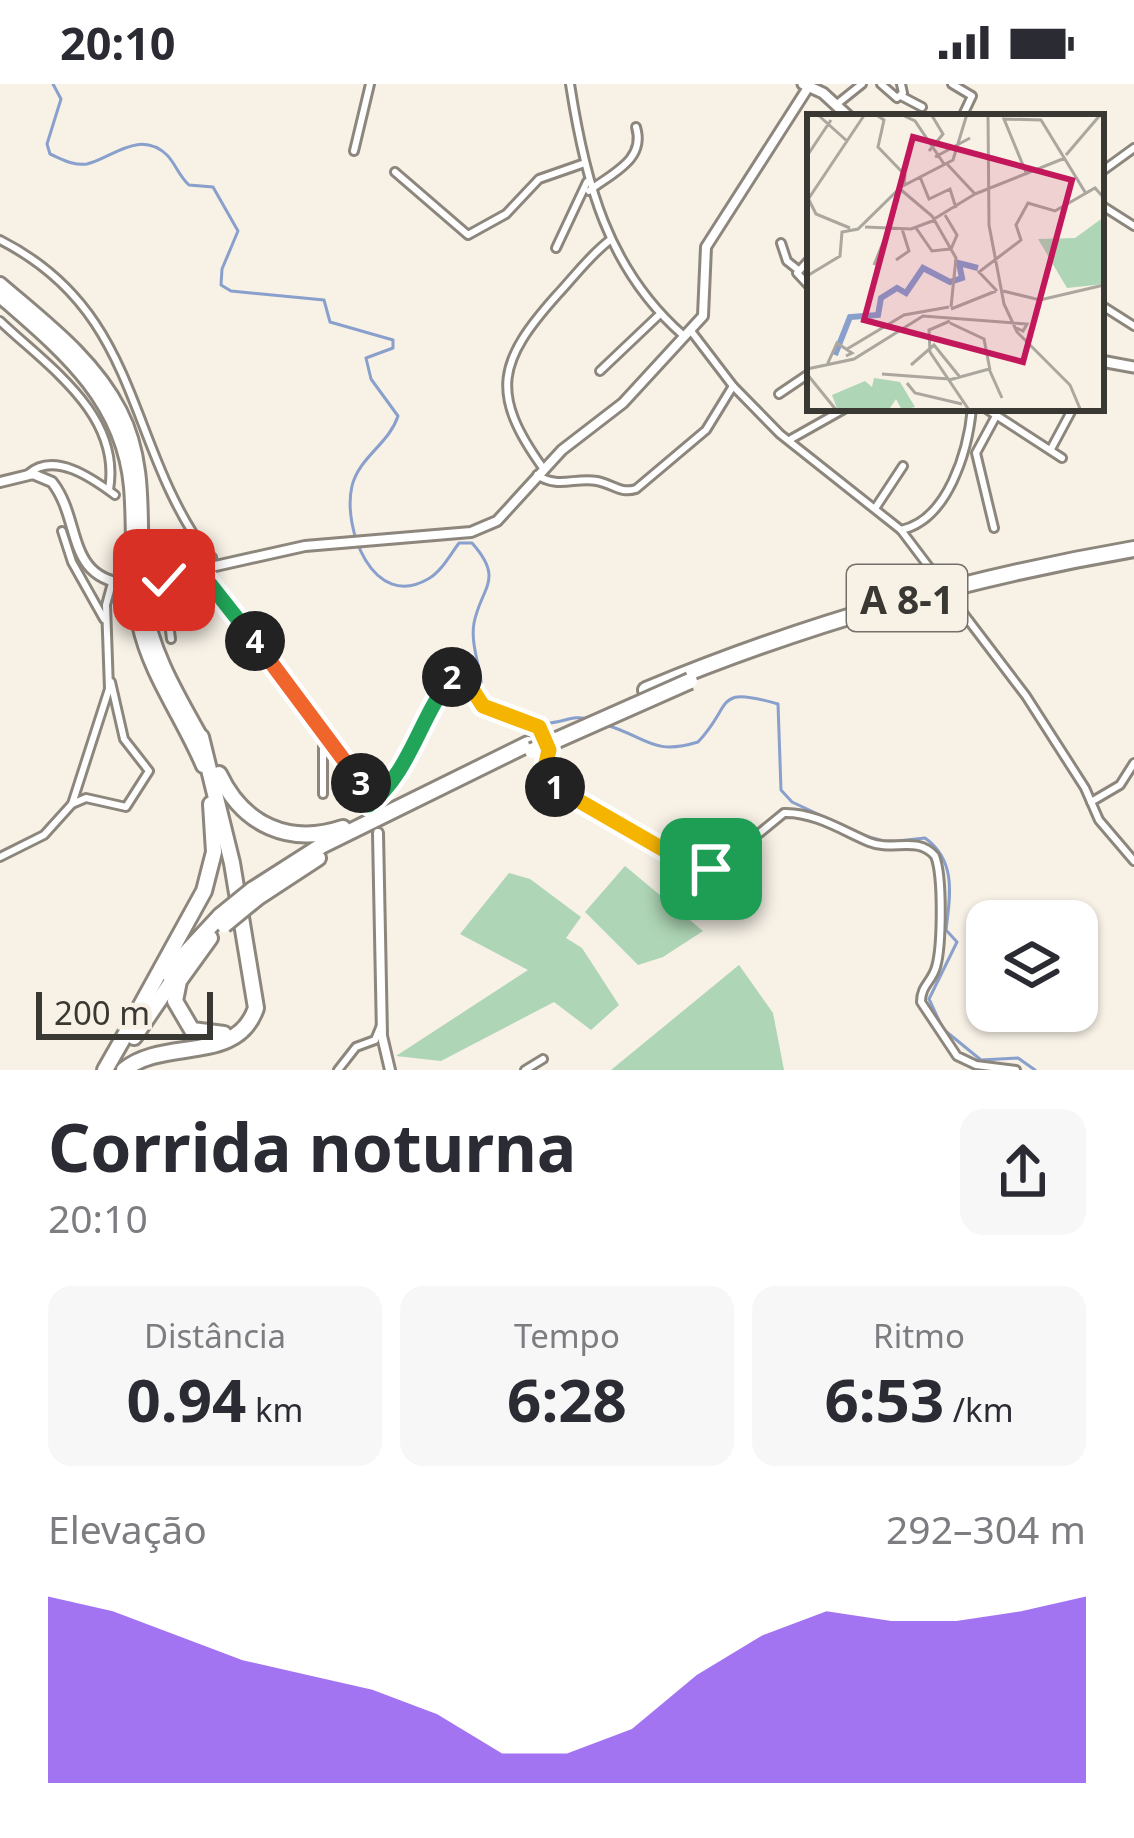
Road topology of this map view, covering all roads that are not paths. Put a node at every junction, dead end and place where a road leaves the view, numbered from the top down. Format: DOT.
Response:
graph roads {
  1 [pos="370,84"];
  2 [pos="570,84"];
  3 [pos="862,84"];
  4 [pos="881,84"];
  5 [pos="901,84"];
  6 [pos="952,84"];
  7 [pos="806,85"];
  8 [pos="901,95"];
  9 [pos="837,105"];
  10 [pos="922,107"];
  11 [pos="846,114"];
  12 [pos="964,114"];
  13 [pos="636,128"];
  14 [pos="1134,148"];
  15 [pos="354,151"];
  16 [pos="582,164"];
  17 [pos="1104,170"];
  18 [pos="394,172"];
  19 [pos="588,186"];
  20 [pos="1104,207"];
  21 [pos="1134,226"];
  22 [pos="0,240"];
  23 [pos="610,240"];
  24 [pos="781,243"];
  25 [pos="556,248"];
  26 [pos="807,261"];
  27 [pos="797,269"];
  28 [pos="807,283"];
  29 [pos="0,284"];
  30 [pos="0,296"];
  31 [pos="1104,307"];
  32 [pos="660,314"];
  33 [pos="0,321"];
  34 [pos="1134,326"];
  35 [pos="688,334"];
  36 [pos="1104,362"];
  37 [pos="1134,367"];
  38 [pos="600,371"];
  39 [pos="807,375"];
  40 [pos="733,386"];
  41 [pos="779,394"];
  42 [pos="840,411"];
  43 [pos="971,411"];
  44 [pos="989,411"];
  45 [pos="1071,411"];
  46 [pos="996,416"];
  47 [pos="790,440"];
  48 [pos="1051,449"];
  49 [pos="1062,458"];
  50 [pos="903,466"];
  51 [pos="540,472"];
  52 [pos="28,474"];
  53 [pos="0,482"];
  54 [pos="876,507"];
  55 [pos="994,528"];
  56 [pos="901,530"];
  57 [pos="62,531"];
  58 [pos="1134,554"];
  59 [pos="201,564"];
  60 [pos="164,580"];
  61 [pos="149,582"];
  62 [pos="112,583"];
  63 [pos="127,584"];
  64 [pos="106,622"];
  65 [pos="171,639"];
  66 [pos="110,679"];
  67 [pos="323,728"];
  68 [pos="201,737"];
  69 [pos="530,748"];
  70 [pos="1134,763"];
  71 [pos="205,769"];
  72 [pos="323,794"];
  73 [pos="1091,802"];
  74 [pos="72,804"];
  75 [pos="374,810"];
  76 [pos="378,833"];
  77 [pos="0,857"];
  78 [pos="1134,862"];
  79 [pos="254,894"];
  80 [pos="222,920"];
  81 [pos="210,938"];
  82 [pos="382,1023"];
  83 [pos="128,1029"];
  84 [pos="543,1059"];
  85 [pos="105,1070"];
  86 [pos="115,1070"];
  87 [pos="124,1070"];
  88 [pos="338,1070"];
  89 [pos="390,1070"];
  90 [pos="525,1070"];
  91 [pos="1016,1070"];
  1 -- 15 [label="street"];
  2 -- 16 [label="street"];
  3 -- 9 [label="street"];
  4 -- 8 [label="street"];
  5 -- 8 [label="street"];
  6 -- 12 [label="street"];
  7 -- 9 [label="main road"];
  7 -- 35 [label="street"];
  8 -- 10 [label="street"];
  9 -- 11 [label="main road"];
  13 -- 19 [label="street"];
  14 -- 17 [label="street"];
  16 -- 18 [label="street"];
  16 -- 19 [label="street"];
  19 -- 23 [label="street"];
  19 -- 25 [label="street"];
  20 -- 21 [label="street"];
  22 -- 59 [label="street"];
  23 -- 32 [label="street"];
  23 -- 51 [label="street"];
  24 -- 27 [label="street"];
  26 -- 27 [label="street"];
  27 -- 28 [label="street"];
  29 -- 68 [label="highway"];
  30 -- 71 [label="highway"];
  31 -- 34 [label="street"];
  32 -- 35 [label="street"];
  32 -- 38 [label="street"];
  33 -- 52 [label="street"];
  35 -- 40 [label="street"];
  35 -- 51 [label="street"];
  36 -- 37 [label="main road"];
  39 -- 41 [label="street"];
  40 -- 47 [label="street"];
  40 -- 51 [label="street"];
  42 -- 47 [label="street"];
  43 -- 56 [label="street"];
  44 -- 46 [label="street"];
  45 -- 48 [label="street"];
  46 -- 48 [label="street"];
  46 -- 55 [label="street"];
  47 -- 54 [label="street"];
  48 -- 49 [label="street"];
  50 -- 54 [label="street"];
  51 -- 59 [label="street"];
  52 -- 53 [label="street"];
  52 -- 62 [label="street"];
  54 -- 56 [label="street"];
  56 -- 73 [label="street, bridge"];
  57 -- 64 [label="street"];
  58 -- 69 [label="highway, A 8-1, bridge"];
  59 -- 60 [label="street"];
  59 -- 67 [label="street"];
  60 -- 61 [label="street"];
  60 -- 65 [label="street"];
  62 -- 63 [label="street"];
  62 -- 64 [label="street"];
  64 -- 66 [label="street"];
  66 -- 74 [label="street"];
  66 -- 74 [label="street"];
  67 -- 72 [label="street"];
  67 -- 75 [label="street"];
  68 -- 75 [label="highway"];
  68 -- 87 [label="highway"];
  69 -- 75 [label="highway, A 8-1"];
  69 -- 79 [label="highway, A 8-1"];
  70 -- 73 [label="street"];
  71 -- 81 [label="highway"];
  71 -- 83 [label="highway"];
  73 -- 78 [label="street"];
  74 -- 77 [label="street"];
  75 -- 79 [label="highway, A 8-1"];
  75 -- 91 [label="street"];
  76 -- 82 [label="street"];
  79 -- 80 [label="highway, A 8-1, bridge"];
  80 -- 81 [label="highway, A 8-1"];
  80 -- 83 [label="highway, A 8-1"];
  81 -- 86 [label="highway, A 8-1"];
  82 -- 88 [label="street"];
  82 -- 89 [label="street"];
  83 -- 85 [label="highway, A 8-1"];
  84 -- 90 [label="street"];
}
